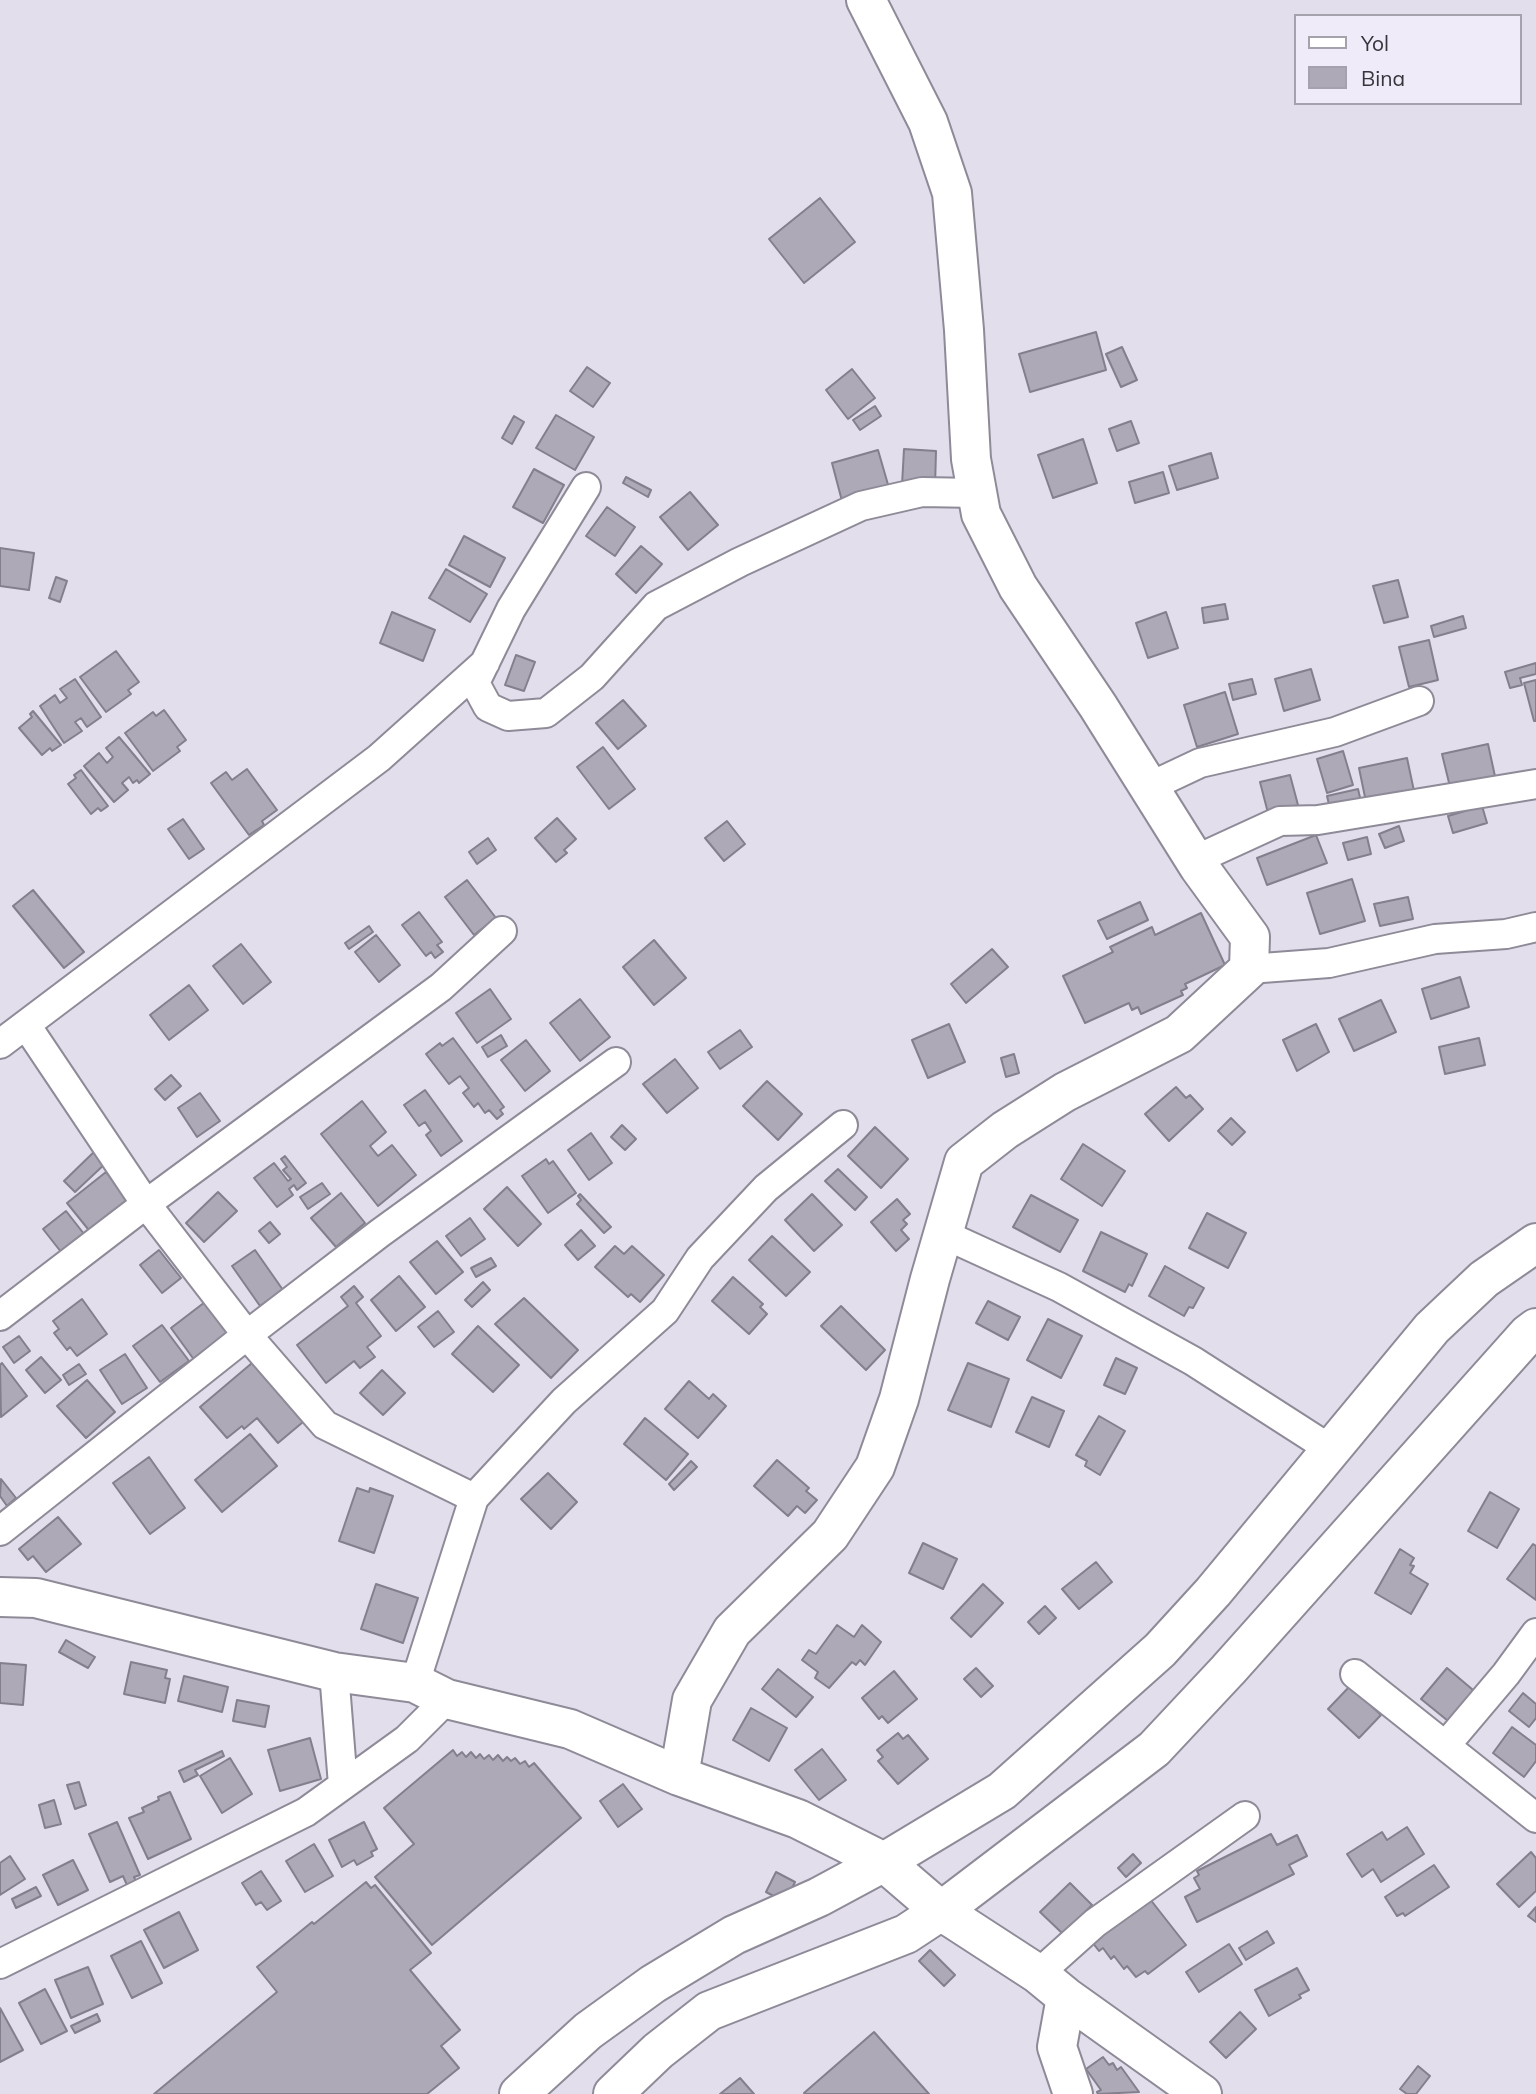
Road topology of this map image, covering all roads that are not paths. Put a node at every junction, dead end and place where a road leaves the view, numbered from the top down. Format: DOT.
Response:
graph roads {
  1 [pos="866,0"];
  2 [pos="586,487"];
  3 [pos="977,493"];
  4 [pos="485,662"];
  5 [pos="1419,701"];
  6 [pos="1536,783"];
  7 [pos="1149,787"];
  8 [pos="1195,860"];
  9 [pos="1536,927"];
  10 [pos="502,931"];
  11 [pos="1249,969"];
  12 [pos="26,1025"];
  13 [pos="0,1044"];
  14 [pos="616,1062"];
  15 [pos="843,1125"];
  16 [pos="146,1204"];
  17 [pos="943,1234"];
  18 [pos="1536,1243"];
  19 [pos="0,1316"];
  20 [pos="1536,1328"];
  21 [pos="247,1335"];
  22 [pos="1330,1449"];
  23 [pos="474,1498"];
  24 [pos="0,1531"];
  25 [pos="0,1597"];
  26 [pos="1536,1633"];
  27 [pos="334,1672"];
  28 [pos="1355,1674"];
  29 [pos="431,1691"];
  30 [pos="1446,1745"];
  31 [pos="679,1776"];
  32 [pos="343,1785"];
  33 [pos="1532,1806"];
  34 [pos="1245,1816"];
  35 [pos="915,1889"];
  36 [pos="0,1964"];
  37 [pos="1052,1986"];
  38 [pos="519,2094"];
  39 [pos="613,2094"];
  40 [pos="1073,2094"];
  41 [pos="1202,2094"];
  1 -- 3 [label="street"];
  2 -- 4 [label="street"];
  3 -- 4 [label="street"];
  3 -- 7 [label="street"];
  4 -- 12 [label="street"];
  5 -- 7 [label="street"];
  6 -- 8 [label="street"];
  7 -- 8 [label="street"];
  8 -- 11 [label="street"];
  9 -- 11 [label="street"];
  10 -- 16 [label="street"];
  11 -- 17 [label="street"];
  12 -- 13 [label="street"];
  12 -- 16 [label="street"];
  14 -- 21 [label="street"];
  15 -- 23 [label="street"];
  16 -- 19 [label="street"];
  16 -- 21 [label="street"];
  17 -- 22 [label="street"];
  17 -- 31 [label="street"];
  18 -- 22 [label="street"];
  20 -- 35 [label="street"];
  21 -- 23 [label="street"];
  21 -- 24 [label="street"];
  22 -- 35 [label="street"];
  23 -- 29 [label="street"];
  25 -- 27 [label="street"];
  26 -- 30 [label="street"];
  27 -- 29 [label="street"];
  27 -- 32 [label="street"];
  28 -- 30 [label="street"];
  29 -- 31 [label="street"];
  29 -- 32 [label="street"];
  30 -- 33 [label="street"];
  31 -- 35 [label="street"];
  32 -- 36 [label="street"];
  34 -- 37 [label="street"];
  35 -- 37 [label="street"];
  35 -- 38 [label="street"];
  35 -- 39 [label="street"];
  37 -- 40 [label="street"];
  37 -- 41 [label="street"];
}
